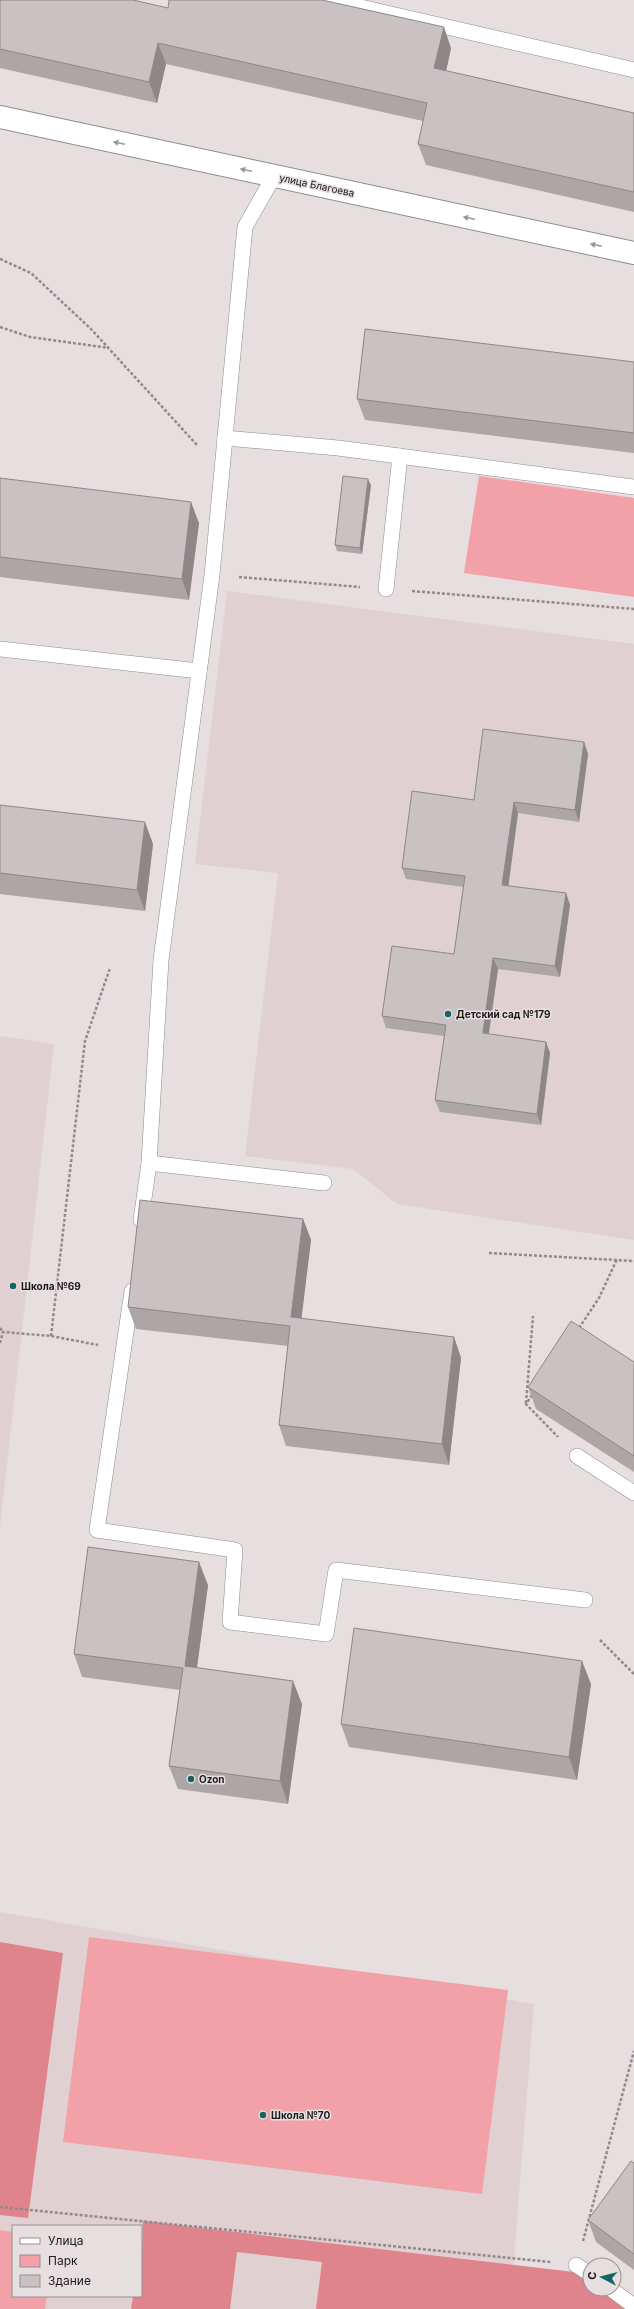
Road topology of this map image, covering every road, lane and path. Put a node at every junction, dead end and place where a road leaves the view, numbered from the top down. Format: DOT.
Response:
graph roads {
  1 [pos="330,0"];
  2 [pos="634,70"];
  3 [pos="0,117"];
  4 [pos="274,176"];
  5 [pos="634,253"];
  6 [pos="0,259"];
  7 [pos="0,327"];
  8 [pos="109,348"];
  9 [pos="225,438"];
  10 [pos="198,447"];
  11 [pos="400,456"];
  12 [pos="634,488"];
  13 [pos="212,575"];
  14 [pos="386,589"];
  15 [pos="634,609"];
  16 [pos="0,649"];
  17 [pos="199,671"];
  18 [pos="110,968"];
  19 [pos="149,1163"];
  20 [pos="324,1183"];
  21 [pos="140,1233"];
  22 [pos="489,1253"];
  23 [pos="617,1259"];
  24 [pos="634,1261"];
  25 [pos="133,1280"];
  26 [pos="533,1316"];
  27 [pos="0,1328"];
  28 [pos="578,1329"];
  29 [pos="3,1332"];
  30 [pos="51,1336"];
  31 [pos="0,1343"];
  32 [pos="124,1350"];
  33 [pos="535,1392"];
  34 [pos="526,1404"];
  35 [pos="577,1456"];
  36 [pos="634,1493"];
  37 [pos="585,1600"];
  38 [pos="600,1640"];
  39 [pos="634,1674"];
  40 [pos="634,2051"];
  41 [pos="0,2207"];
  42 [pos="591,2226"];
  43 [pos="586,2232"];
  44 [pos="576,2265"];
  45 [pos="582,2269"];
  46 [pos="621,2297"];
  47 [pos="634,2306"];
  1 -- 2 [label="lane"];
  4 -- 3 [label="street, улица Благоева, one-way"];
  5 -- 4 [label="street, улица Благоева, one-way"];
  4 -- 9 [label="lane"];
  6 -- 8 [label="path"];
  7 -- 8 [label="path"];
  8 -- 10 [label="path"];
  9 -- 11 [label="lane"];
  9 -- 13 [label="lane"];
  11 -- 12 [label="lane"];
  11 -- 14 [label="lane"];
  13 -- 14 [label="path"];
  13 -- 17 [label="lane"];
  14 -- 15 [label="path"];
  16 -- 17 [label="lane"];
  17 -- 19 [label="lane"];
  18 -- 30 [label="path"];
  19 -- 20 [label="lane"];
  19 -- 21 [label="lane"];
  22 -- 23 [label="path"];
  23 -- 24 [label="path"];
  23 -- 28 [label="path"];
  25 -- 32 [label="lane"];
  26 -- 34 [label="path"];
  27 -- 29 [label="path"];
  29 -- 30 [label="path"];
  29 -- 31 [label="path"];
  30 -- 32 [label="path"];
  32 -- 37 [label="lane"];
  33 -- 34 [label="path"];
  34 -- 35 [label="path"];
  35 -- 36 [label="lane"];
  38 -- 39 [label="path"];
  40 -- 43 [label="path"];
  41 -- 44 [label="path"];
  42 -- 43 [label="path"];
  43 -- 44 [label="path"];
  44 -- 45 [label="lane"];
  46 -- 47 [label="lane"];
}
